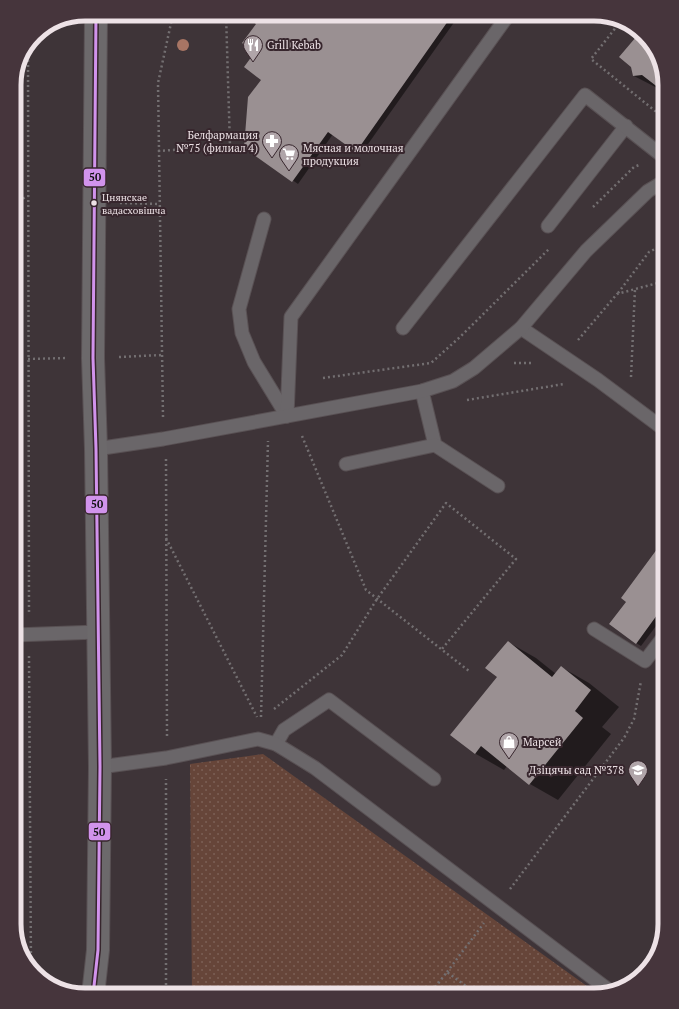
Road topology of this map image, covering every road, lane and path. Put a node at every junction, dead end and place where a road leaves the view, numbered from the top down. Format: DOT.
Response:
graph roads {
  1 [pos="96,21"];
  2 [pos="171,21"];
  3 [pos="226,21"];
  4 [pos="504,21"];
  5 [pos="617,25"];
  6 [pos="28,56"];
  7 [pos="658,113"];
  8 [pos="626,126"];
  9 [pos="158,151"];
  10 [pos="658,151"];
  11 [pos="658,158"];
  12 [pos="658,185"];
  13 [pos="28,196"];
  14 [pos="21,200"];
  15 [pos="95,203"];
  16 [pos="160,204"];
  17 [pos="590,210"];
  18 [pos="264,219"];
  19 [pos="548,226"];
  20 [pos="551,247"];
  21 [pos="658,248"];
  22 [pos="658,283"];
  23 [pos="635,289"];
  24 [pos="618,294"];
  25 [pos="403,328"];
  26 [pos="521,328"];
  27 [pos="563,357"];
  28 [pos="512,363"];
  29 [pos="323,378"];
  30 [pos="630,380"];
  31 [pos="422,391"];
  32 [pos="288,416"];
  33 [pos="658,425"];
  34 [pos="299,429"];
  35 [pos="268,434"];
  36 [pos="164,439"];
  37 [pos="435,445"];
  38 [pos="96,449"];
  39 [pos="346,464"];
  40 [pos="498,486"];
  41 [pos="166,537"];
  42 [pos="377,599"];
  43 [pos="594,629"];
  44 [pos="98,632"];
  45 [pos="29,635"];
  46 [pos="21,636"];
  47 [pos="658,644"];
  48 [pos="442,650"];
  49 [pos="645,661"];
  50 [pos="469,671"];
  51 [pos="273,710"];
  52 [pos="276,744"];
  53 [pos="166,758"];
  54 [pos="100,767"];
  55 [pos="434,778"];
  56 [pos="506,894"];
  57 [pos="484,923"];
  58 [pos="31,958"];
  59 [pos="447,972"];
  60 [pos="604,987"];
  61 [pos="94,988"];
  62 [pos="166,988"];
  63 [pos="434,988"];
  64 [pos="469,988"];
  1 -- 15 [label="main road"];
  2 -- 9 [label="path"];
  3 -- 9 [label="path"];
  4 -- 32 [label="lane"];
  5 -- 7 [label="path"];
  6 -- 13 [label="path"];
  8 -- 10 [label="lane"];
  8 -- 19 [label="lane"];
  8 -- 25 [label="lane"];
  9 -- 16 [label="path"];
  11 -- 17 [label="path"];
  12 -- 26 [label="lane"];
  13 -- 14 [label="path"];
  13 -- 45 [label="path"];
  15 -- 16 [label="path"];
  15 -- 38 [label="main road"];
  16 -- 36 [label="path"];
  18 -- 32 [label="lane"];
  20 -- 29 [label="path"];
  21 -- 24 [label="path"];
  22 -- 23 [label="path"];
  23 -- 24 [label="path"];
  23 -- 30 [label="path"];
  24 -- 27 [label="path"];
  26 -- 27 [label="lane"];
  26 -- 31 [label="lane"];
  27 -- 28 [label="path"];
  27 -- 33 [label="lane"];
  31 -- 32 [label="lane"];
  31 -- 37 [label="lane"];
  32 -- 36 [label="lane"];
  34 -- 42 [label="path"];
  35 -- 41 [label="path"];
  36 -- 38 [label="lane"];
  36 -- 41 [label="path"];
  37 -- 39 [label="lane"];
  37 -- 40 [label="lane"];
  38 -- 44 [label="main road"];
  41 -- 53 [label="path"];
  42 -- 48 [label="path"];
  42 -- 48 [label="path"];
  42 -- 51 [label="path"];
  43 -- 49 [label="lane"];
  44 -- 45 [label="lane"];
  44 -- 54 [label="main road"];
  45 -- 46 [label="lane"];
  45 -- 58 [label="path"];
  47 -- 49 [label="lane"];
  48 -- 50 [label="path"];
  49 -- 56 [label="path"];
  52 -- 53 [label="lane"];
  52 -- 55 [label="lane"];
  52 -- 60 [label="lane"];
  53 -- 54 [label="lane"];
  53 -- 62 [label="path"];
  54 -- 61 [label="main road"];
  57 -- 59 [label="path"];
  59 -- 63 [label="path"];
  59 -- 64 [label="path"];
}
